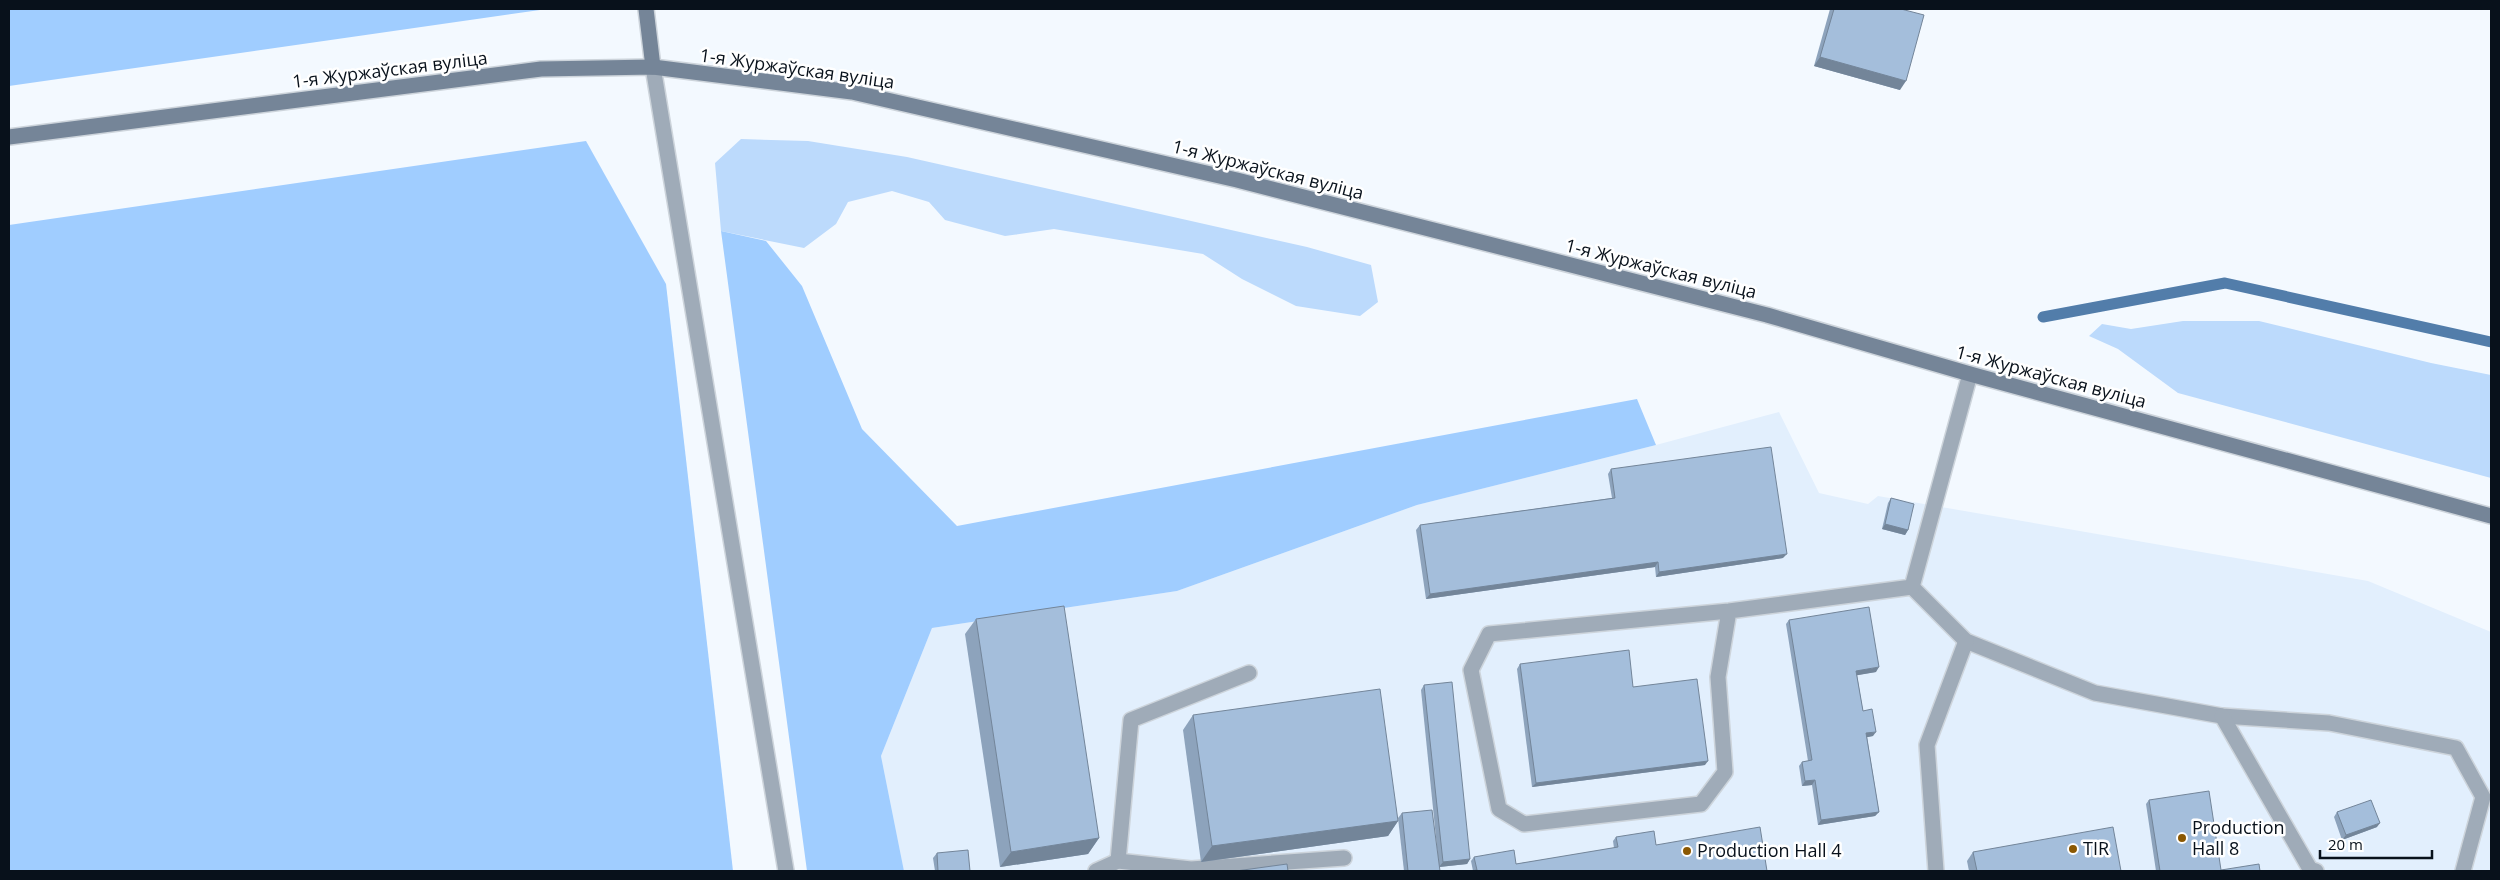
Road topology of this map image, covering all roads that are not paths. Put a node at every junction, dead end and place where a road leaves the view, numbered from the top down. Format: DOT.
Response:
graph roads {
  1 [pos="646,9"];
  2 [pos="653,68"];
  3 [pos="9,136"];
  4 [pos="1970,374"];
  5 [pos="2491,516"];
  6 [pos="1912,587"];
  7 [pos="1729,610"];
  8 [pos="1966,641"];
  9 [pos="1249,673"];
  10 [pos="2222,716"];
  11 [pos="1344,858"];
  12 [pos="1118,861"];
  13 [pos="786,871"];
  14 [pos="1096,871"];
  15 [pos="1936,871"];
  16 [pos="2316,871"];
  17 [pos="2464,871"];
  1 -- 2 [label="street"];
  2 -- 3 [label="street, 1-я Журжаўская вуліца"];
  2 -- 4 [label="street, 1-я Журжаўская вуліца"];
  2 -- 13 [label="lane"];
  4 -- 5 [label="street, 1-я Журжаўская вуліца"];
  4 -- 6 [label="lane"];
  6 -- 7 [label="lane"];
  6 -- 8 [label="lane"];
  7 -- 7 [label="lane"];
  8 -- 10 [label="lane"];
  8 -- 15 [label="lane"];
  9 -- 12 [label="lane"];
  10 -- 16 [label="lane"];
  10 -- 17 [label="lane"];
  11 -- 12 [label="lane"];
  12 -- 14 [label="lane"];
}
